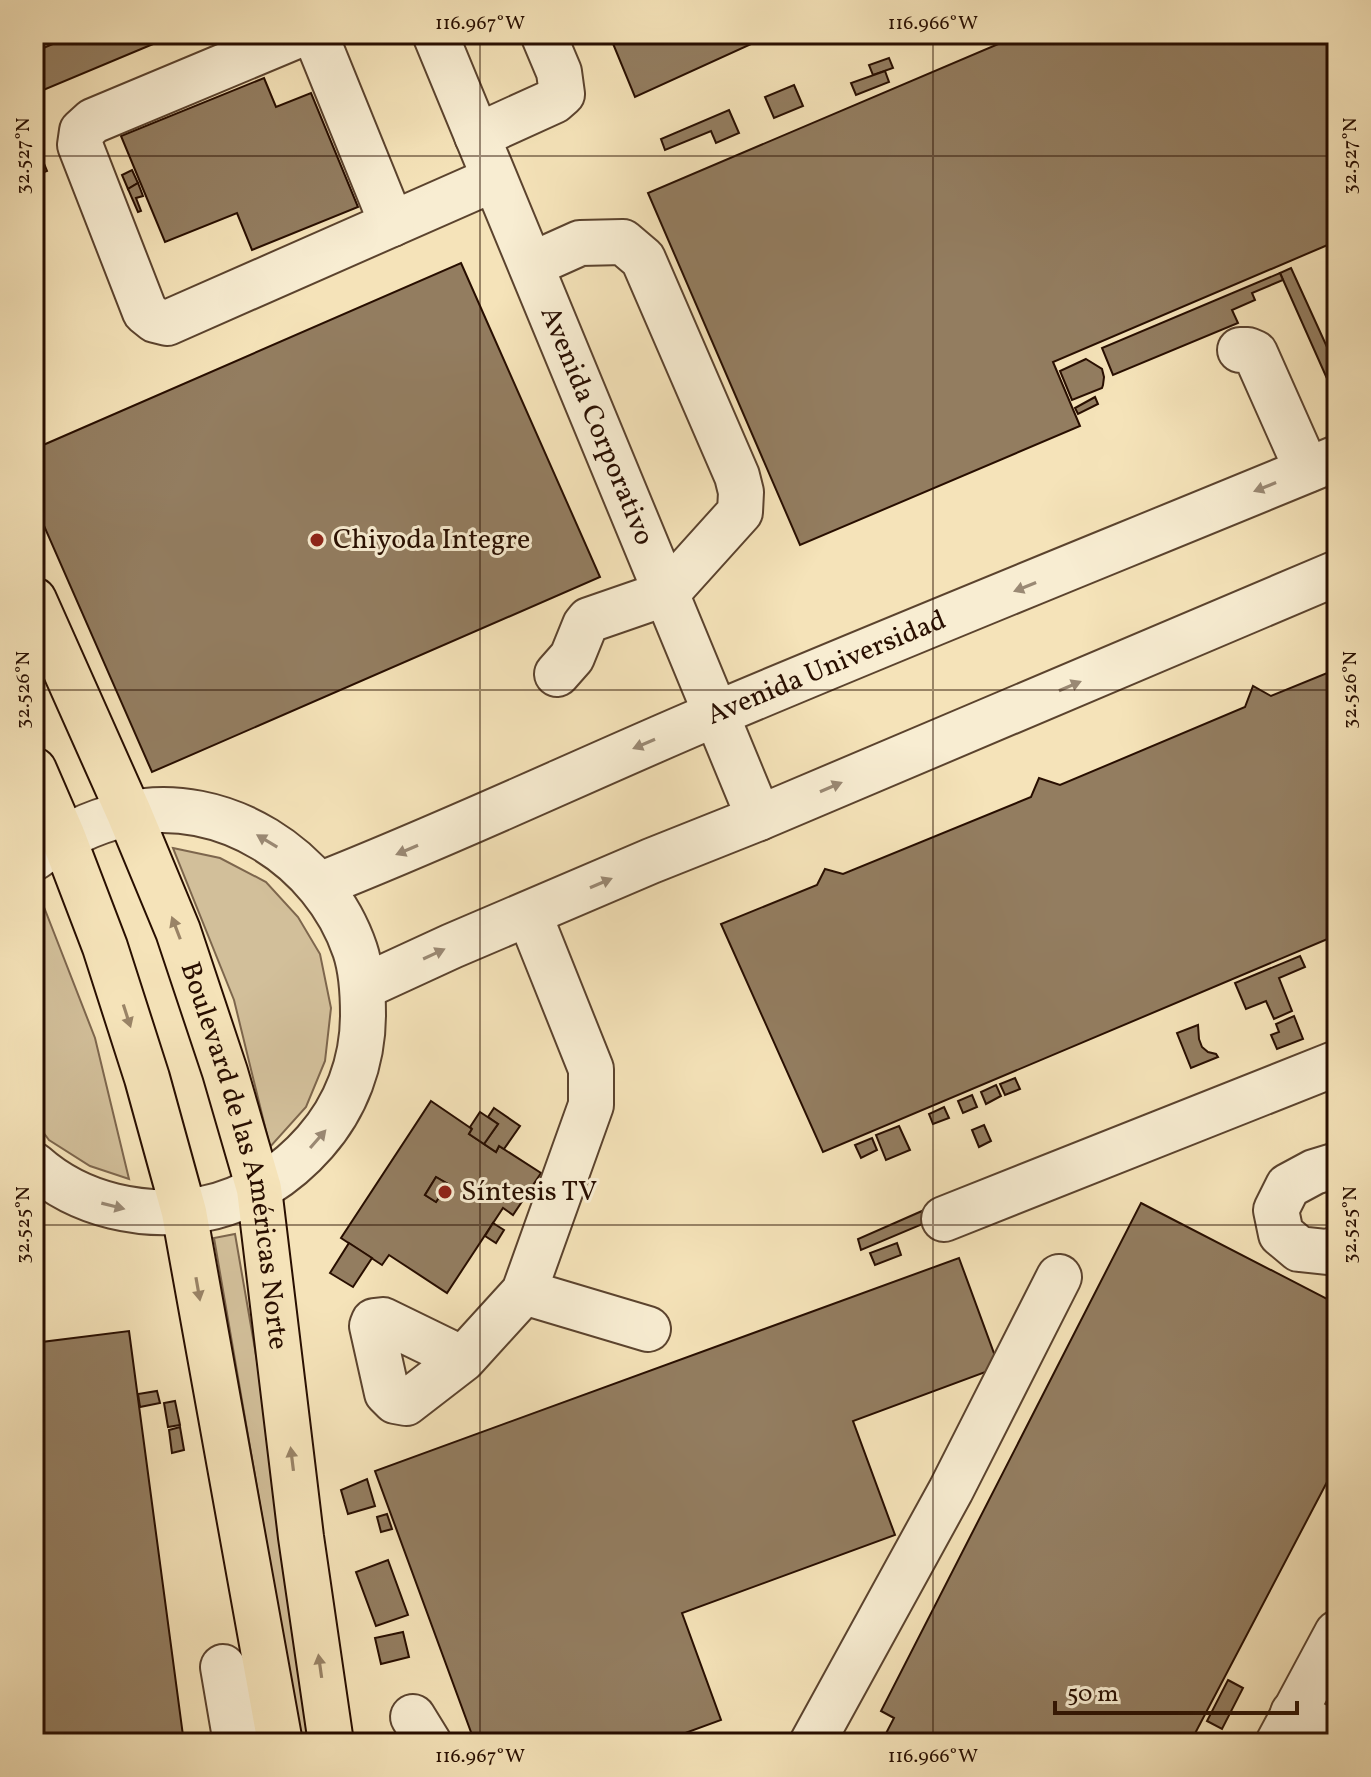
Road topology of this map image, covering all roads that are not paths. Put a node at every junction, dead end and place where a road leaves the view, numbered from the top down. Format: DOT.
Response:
graph roads {
  1 [pos="301,34"];
  2 [pos="315,34"];
  3 [pos="435,34"];
  4 [pos="543,34"];
  5 [pos="477,136"];
  6 [pos="494,179"];
  7 [pos="392,224"];
  8 [pos="531,265"];
  9 [pos="1240,350"];
  10 [pos="1322,464"];
  11 [pos="1337,573"];
  12 [pos="667,593"];
  13 [pos="34,600"];
  14 [pos="557,674"];
  15 [pos="716,714"];
  16 [pos="34,770"];
  17 [pos="129,813"];
  18 [pos="759,818"];
  19 [pos="48,848"];
  20 [pos="319,885"];
  21 [pos="529,914"];
  22 [pos="363,987"];
  23 [pos="1337,1063"];
  24 [pos="34,1165"];
  25 [pos="1337,1165"];
  26 [pos="259,1189"];
  27 [pos="184,1212"];
  28 [pos="944,1219"];
  29 [pos="1337,1249"];
  30 [pos="1059,1277"];
  31 [pos="524,1292"];
  32 [pos="648,1329"];
  33 [pos="463,1359"];
  34 [pos="1337,1633"];
  35 [pos="223,1667"];
  36 [pos="1306,1705"];
  37 [pos="1337,1736"];
  38 [pos="236,1743"];
  39 [pos="280,1743"];
  40 [pos="331,1743"];
  41 [pos="812,1743"];
  1 -- 7 [label="street"];
  2 -- 7 [label="street"];
  3 -- 5 [label="street, Avenida Corporativo"];
  4 -- 5 [label="street"];
  5 -- 6 [label="street, Avenida Corporativo"];
  6 -- 7 [label="street"];
  6 -- 8 [label="street, Avenida Corporativo"];
  8 -- 12 [label="street, Avenida Corporativo"];
  8 -- 12 [label="street"];
  9 -- 10 [label="street"];
  10 -- 15 [label="street, Avenida Universidad, one-way"];
  18 -- 11 [label="street, one-way"];
  12 -- 14 [label="street"];
  12 -- 15 [label="street, Avenida Corporativo"];
  13 -- 17 [label="main road, Boulevard de las Américas Norte"];
  15 -- 18 [label="street, Avenida Corporativo"];
  15 -- 20 [label="street, Avenida Universidad, one-way"];
  16 -- 19 [label="main road"];
  17 -- 19 [label="street"];
  20 -- 17 [label="street, one-way"];
  26 -- 17 [label="main road, Boulevard de las Américas Norte, one-way"];
  21 -- 18 [label="street, one-way"];
  19 -- 27 [label="main road, one-way"];
  20 -- 22 [label="street"];
  22 -- 21 [label="street, one-way"];
  21 -- 31 [label="street"];
  26 -- 22 [label="street, one-way"];
  23 -- 28 [label="street"];
  24 -- 27 [label="street, one-way"];
  25 -- 29 [label="street"];
  26 -- 27 [label="street"];
  40 -- 26 [label="main road, Boulevard de las Américas Norte, one-way"];
  27 -- 39 [label="main road, one-way"];
  30 -- 41 [label="street"];
  31 -- 32 [label="street"];
  31 -- 33 [label="street"];
  34 -- 36 [label="street"];
  35 -- 38 [label="street"];
  36 -- 37 [label="street"];
}
